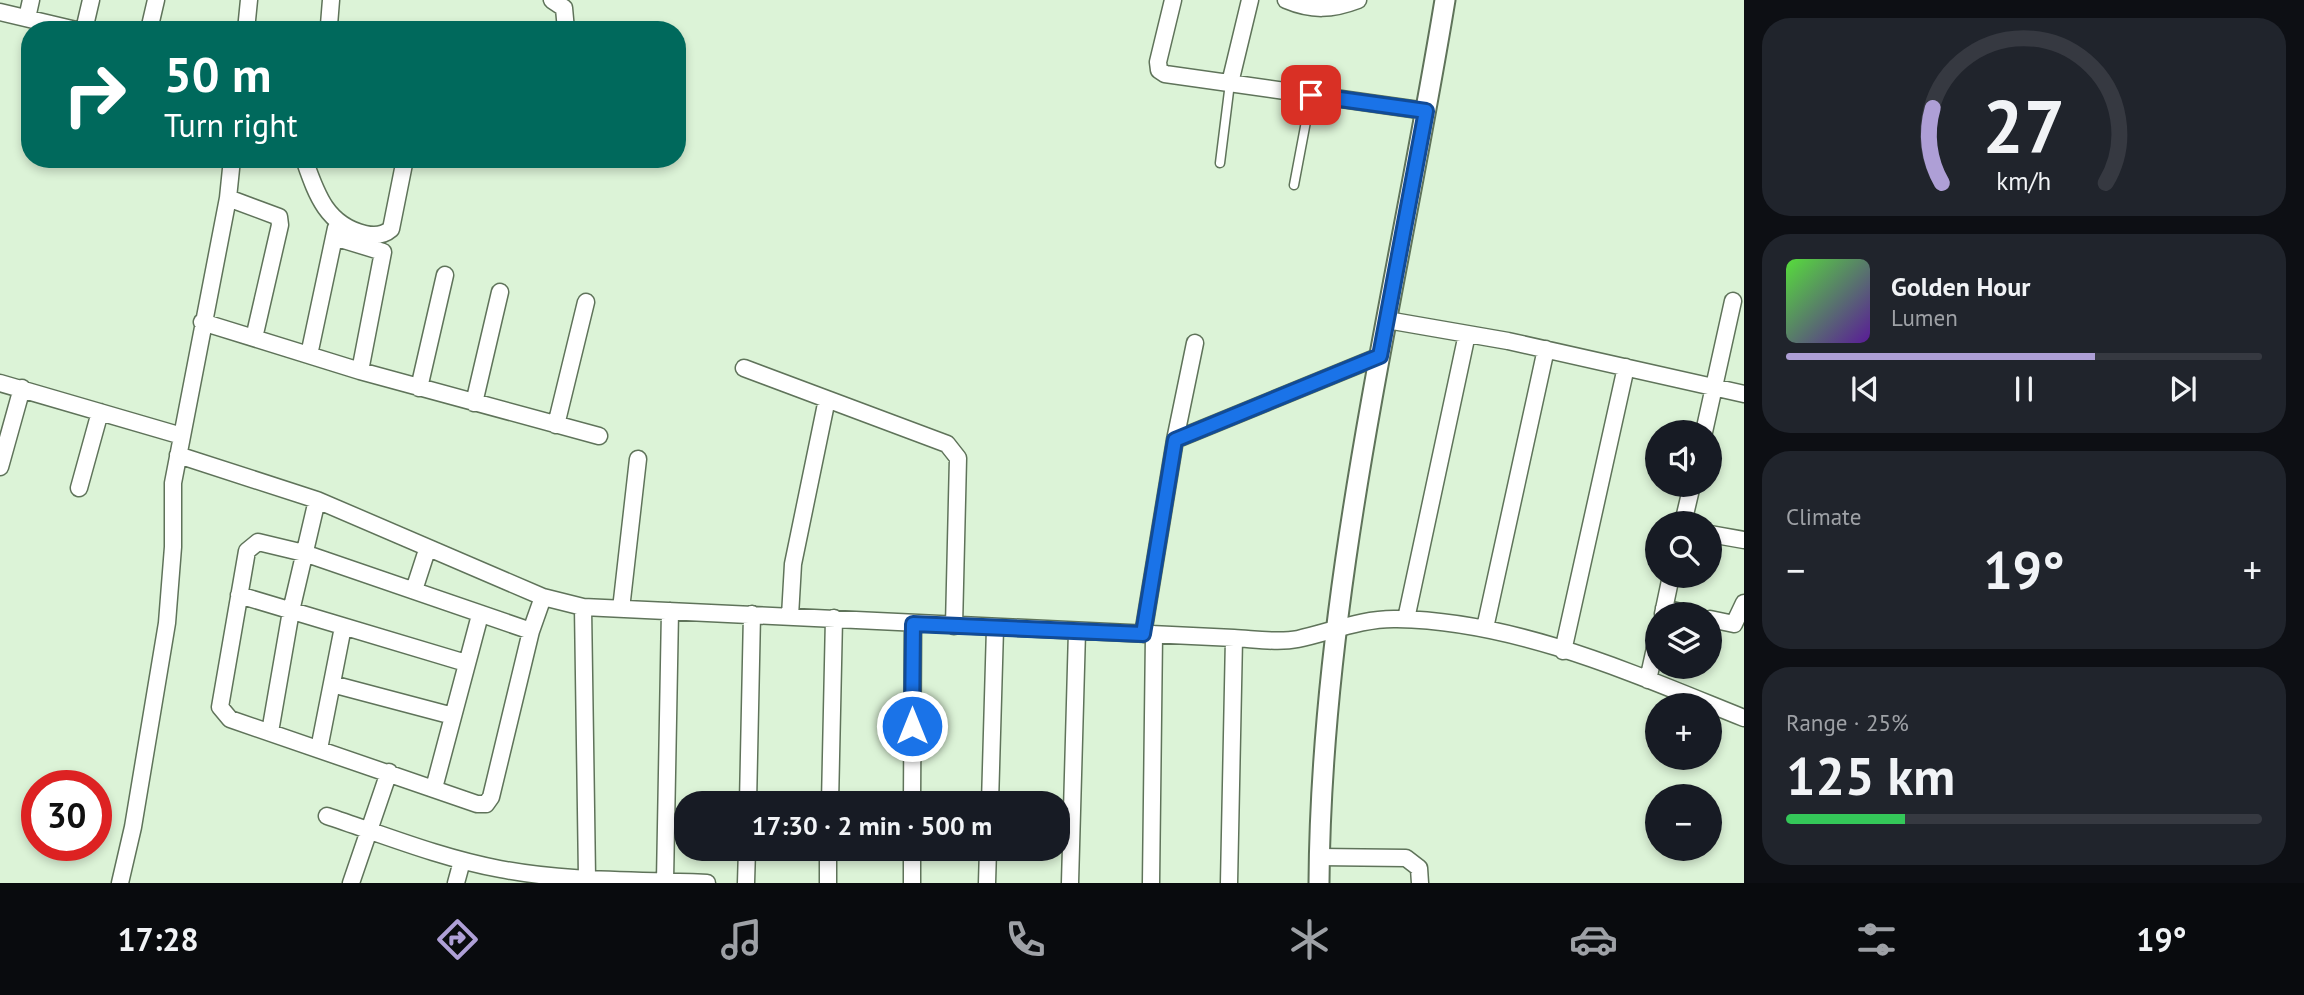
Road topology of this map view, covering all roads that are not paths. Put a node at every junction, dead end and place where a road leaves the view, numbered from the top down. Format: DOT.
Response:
graph roads {
  1 [pos="31,0"];
  2 [pos="92,0"];
  3 [pos="156,0"];
  4 [pos="249,0"];
  5 [pos="331,0"];
  6 [pos="552,0"];
  7 [pos="1173,0"];
  8 [pos="1250,0"];
  9 [pos="1286,0"];
  10 [pos="1358,0"];
  11 [pos="1445,0"];
  12 [pos="0,12"];
  13 [pos="27,18"];
  14 [pos="39,21"];
  15 [pos="86,21"];
  16 [pos="151,21"];
  17 [pos="247,21"];
  18 [pos="329,21"];
  19 [pos="565,21"];
  20 [pos="1230,83"];
  21 [pos="1311,95"];
  22 [pos="1426,111"];
  23 [pos="1220,163"];
  24 [pos="231,168"];
  25 [pos="308,168"];
  26 [pos="403,168"];
  27 [pos="1294,184"];
  28 [pos="228,198"];
  29 [pos="335,229"];
  30 [pos="445,275"];
  31 [pos="500,292"];
  32 [pos="586,302"];
  33 [pos="1733,302"];
  34 [pos="1387,320"];
  35 [pos="202,322"];
  36 [pos="1467,334"];
  37 [pos="254,338"];
  38 [pos="1195,343"];
  39 [pos="1546,349"];
  40 [pos="309,355"];
  41 [pos="1380,356"];
  42 [pos="1626,367"];
  43 [pos="744,368"];
  44 [pos="360,371"];
  45 [pos="0,383"];
  46 [pos="1714,386"];
  47 [pos="22,388"];
  48 [pos="419,388"];
  49 [pos="1744,394"];
  50 [pos="827,399"];
  51 [pos="474,403"];
  52 [pos="100,412"];
  53 [pos="1707,420"];
  54 [pos="556,425"];
  55 [pos="182,436"];
  56 [pos="599,436"];
  57 [pos="1175,440"];
  58 [pos="178,455"];
  59 [pos="638,459"];
  60 [pos="0,467"];
  61 [pos="79,488"];
  62 [pos="317,500"];
  63 [pos="1722,536"];
  64 [pos="1744,540"];
  65 [pos="427,550"];
  66 [pos="304,553"];
  67 [pos="414,590"];
  68 [pos="239,595"];
  69 [pos="543,597"];
  70 [pos="1744,603"];
  71 [pos="583,607"];
  72 [pos="621,609"];
  73 [pos="291,611"];
  74 [pos="670,611"];
  75 [pos="752,614"];
  76 [pos="480,615"];
  77 [pos="790,616"];
  78 [pos="834,618"];
  79 [pos="1406,620"];
  80 [pos="1722,622"];
  81 [pos="913,624"];
  82 [pos="954,626"];
  83 [pos="343,627"];
  84 [pos="995,628"];
  85 [pos="1335,628"];
  86 [pos="1485,628"];
  87 [pos="531,631"];
  88 [pos="1077,631"];
  89 [pos="1149,634"];
  90 [pos="1234,638"];
  91 [pos="1563,651"];
  92 [pos="466,663"];
  93 [pos="1648,680"];
  94 [pos="332,684"];
  95 [pos="453,716"];
  96 [pos="1744,718"];
  97 [pos="270,732"];
  98 [pos="319,749"];
  99 [pos="389,772"];
  100 [pos="435,788"];
  101 [pos="748,791"];
  102 [pos="830,791"];
  103 [pos="912,791"];
  104 [pos="990,791"];
  105 [pos="327,816"];
  106 [pos="369,830"];
  107 [pos="1319,857"];
  108 [pos="462,861"];
  109 [pos="747,861"];
  110 [pos="828,861"];
  111 [pos="912,861"];
  112 [pos="988,861"];
  113 [pos="587,877"];
  114 [pos="538,879"];
  115 [pos="616,881"];
  116 [pos="665,881"];
  117 [pos="120,883"];
  118 [pos="351,883"];
  119 [pos="456,883"];
  120 [pos="690,883"];
  121 [pos="707,883"];
  122 [pos="746,883"];
  123 [pos="828,883"];
  124 [pos="912,883"];
  125 [pos="987,883"];
  126 [pos="1070,883"];
  127 [pos="1151,883"];
  128 [pos="1229,883"];
  129 [pos="1319,883"];
  130 [pos="1420,883"];
  1 -- 13 [label="street"];
  2 -- 15 [label="street"];
  3 -- 16 [label="street"];
  4 -- 17 [label="street"];
  5 -- 18 [label="street"];
  6 -- 19 [label="street"];
  7 -- 20 [label="street"];
  8 -- 20 [label="street"];
  9 -- 10 [label="street"];
  11 -- 22 [label="street"];
  12 -- 13 [label="street"];
  13 -- 14 [label="street"];
  20 -- 21 [label="street"];
  20 -- 23 [label="lane"];
  21 -- 22 [label="street"];
  21 -- 27 [label="lane"];
  22 -- 34 [label="street"];
  24 -- 28 [label="street"];
  25 -- 29 [label="street"];
  26 -- 29 [label="street"];
  28 -- 35 [label="street"];
  28 -- 37 [label="street"];
  29 -- 40 [label="street"];
  29 -- 44 [label="street"];
  30 -- 48 [label="street"];
  31 -- 51 [label="street"];
  32 -- 54 [label="street"];
  33 -- 46 [label="street"];
  34 -- 36 [label="street"];
  34 -- 41 [label="street"];
  35 -- 37 [label="street"];
  35 -- 55 [label="street"];
  36 -- 39 [label="street"];
  36 -- 79 [label="street"];
  37 -- 40 [label="street"];
  38 -- 57 [label="street"];
  39 -- 42 [label="street"];
  39 -- 86 [label="street"];
  40 -- 44 [label="street"];
  41 -- 57 [label="street"];
  41 -- 85 [label="street"];
  42 -- 46 [label="street"];
  42 -- 91 [label="street"];
  43 -- 50 [label="street"];
  44 -- 48 [label="street"];
  45 -- 47 [label="street"];
  46 -- 49 [label="street"];
  46 -- 53 [label="street"];
  47 -- 52 [label="street"];
  47 -- 60 [label="street"];
  48 -- 51 [label="street"];
  50 -- 77 [label="street"];
  50 -- 82 [label="street"];
  51 -- 54 [label="street"];
  52 -- 55 [label="street"];
  52 -- 61 [label="street"];
  54 -- 56 [label="street"];
  55 -- 58 [label="street"];
  57 -- 89 [label="street"];
  58 -- 62 [label="street"];
  58 -- 117 [label="street"];
  59 -- 72 [label="street"];
  62 -- 65 [label="street"];
  62 -- 66 [label="street"];
  63 -- 64 [label="street"];
  65 -- 67 [label="street"];
  65 -- 69 [label="street"];
  66 -- 67 [label="street"];
  66 -- 68 [label="street"];
  66 -- 73 [label="street"];
  67 -- 76 [label="street"];
  68 -- 73 [label="street"];
  68 -- 97 [label="street"];
  69 -- 71 [label="street"];
  69 -- 87 [label="street"];
  70 -- 80 [label="street"];
  71 -- 72 [label="street"];
  71 -- 113 [label="street"];
  72 -- 74 [label="street"];
  73 -- 83 [label="street"];
  73 -- 97 [label="street"];
  74 -- 75 [label="street"];
  74 -- 116 [label="street"];
  75 -- 77 [label="street"];
  75 -- 101 [label="street"];
  76 -- 87 [label="street"];
  76 -- 92 [label="street"];
  77 -- 78 [label="street"];
  78 -- 81 [label="street"];
  78 -- 102 [label="street"];
  79 -- 85 [label="street"];
  79 -- 86 [label="street"];
  81 -- 82 [label="street"];
  81 -- 103 [label="street"];
  82 -- 84 [label="street"];
  83 -- 92 [label="street"];
  83 -- 94 [label="street"];
  84 -- 88 [label="street"];
  84 -- 104 [label="street"];
  85 -- 90 [label="street"];
  85 -- 107 [label="street"];
  86 -- 91 [label="street"];
  87 -- 100 [label="street"];
  88 -- 89 [label="street"];
  88 -- 126 [label="street"];
  89 -- 90 [label="street"];
  89 -- 127 [label="street"];
  90 -- 128 [label="street"];
  91 -- 93 [label="street"];
  92 -- 95 [label="street"];
  93 -- 96 [label="street"];
  94 -- 95 [label="street"];
  94 -- 98 [label="street"];
  95 -- 100 [label="street"];
  97 -- 98 [label="street"];
  98 -- 99 [label="street"];
  99 -- 100 [label="street"];
  99 -- 106 [label="street"];
  105 -- 106 [label="street"];
  106 -- 108 [label="street"];
  106 -- 118 [label="street"];
  107 -- 129 [label="street"];
  107 -- 130 [label="street"];
  108 -- 114 [label="street"];
  108 -- 119 [label="street"];
  109 -- 122 [label="street"];
  110 -- 123 [label="street"];
  111 -- 124 [label="street"];
  112 -- 125 [label="street"];
  113 -- 114 [label="street"];
  113 -- 115 [label="street"];
  115 -- 116 [label="street"];
  116 -- 120 [label="street"];
  120 -- 121 [label="street"];
}
